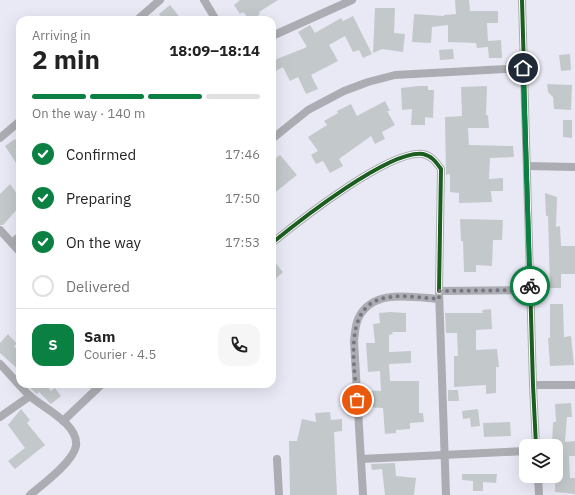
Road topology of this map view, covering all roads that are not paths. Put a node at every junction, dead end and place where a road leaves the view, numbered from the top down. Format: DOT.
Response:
graph roads {
  1 [pos="160,0"];
  2 [pos="204,0"];
  3 [pos="352,0"];
  4 [pos="522,0"];
  5 [pos="142,16"];
  6 [pos="214,16"];
  7 [pos="276,34"];
  8 [pos="523,68"];
  9 [pos="16,124"];
  10 [pos="276,136"];
  11 [pos="0,138"];
  12 [pos="527,166"];
  13 [pos="575,167"];
  14 [pos="0,230"];
  15 [pos="16,240"];
  16 [pos="276,240"];
  17 [pos="12,243"];
  18 [pos="16,248"];
  19 [pos="530,290"];
  20 [pos="439,295"];
  21 [pos="0,364"];
  22 [pos="16,381"];
  23 [pos="533,385"];
  24 [pos="575,385"];
  25 [pos="22,388"];
  26 [pos="98,388"];
  27 [pos="30,396"];
  28 [pos="0,417"];
  29 [pos="63,421"];
  30 [pos="536,439"];
  31 [pos="519,451"];
  32 [pos="445,456"];
  33 [pos="277,459"];
  34 [pos="361,459"];
  35 [pos="538,483"];
  36 [pos="30,495"];
  37 [pos="279,495"];
  38 [pos="363,495"];
  39 [pos="446,495"];
  40 [pos="539,495"];
  1 -- 5 [label="street"];
  2 -- 6 [label="street"];
  3 -- 7 [label="street"];
  4 -- 8 [label="street"];
  8 -- 10 [label="street"];
  8 -- 12 [label="street"];
  9 -- 11 [label="street"];
  12 -- 13 [label="street"];
  12 -- 19 [label="street"];
  14 -- 17 [label="street"];
  15 -- 17 [label="street"];
  16 -- 20 [label="street"];
  17 -- 18 [label="street"];
  19 -- 20 [label="street"];
  19 -- 23 [label="street"];
  20 -- 32 [label="street"];
  20 -- 34 [label="street"];
  21 -- 22 [label="street"];
  23 -- 24 [label="street"];
  23 -- 30 [label="street"];
  25 -- 27 [label="street"];
  26 -- 29 [label="street"];
  27 -- 28 [label="street"];
  27 -- 29 [label="street"];
  29 -- 36 [label="street"];
  31 -- 32 [label="street"];
  32 -- 34 [label="street"];
  32 -- 39 [label="street"];
  33 -- 37 [label="street"];
  34 -- 38 [label="street"];
  35 -- 40 [label="street"];
}
